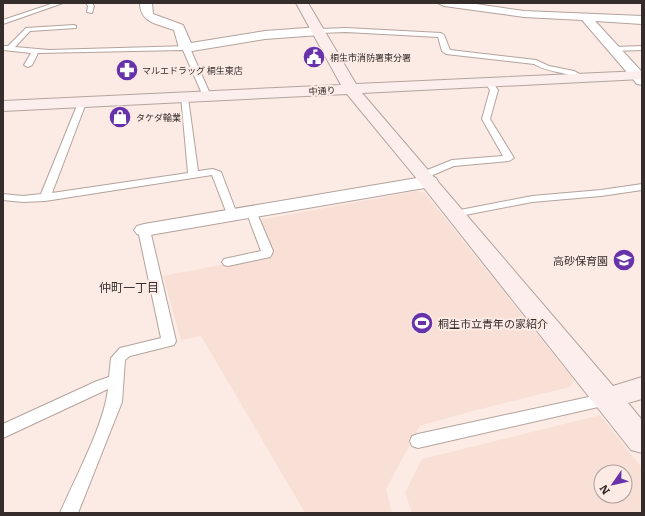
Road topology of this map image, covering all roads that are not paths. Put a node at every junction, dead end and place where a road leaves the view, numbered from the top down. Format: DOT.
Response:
graph roads {
  1 [pos="60,3"];
  2 [pos="90,3"];
  3 [pos="146,3"];
  4 [pos="305,3"];
  5 [pos="444,3"];
  6 [pos="448,3"];
  7 [pos="575,5"];
  8 [pos="506,7"];
  9 [pos="90,12"];
  10 [pos="586,18"];
  11 [pos="602,19"];
  12 [pos="642,20"];
  13 [pos="3,22"];
  14 [pos="74,27"];
  15 [pos="320,31"];
  16 [pos="7,48"];
  17 [pos="186,48"];
  18 [pos="642,48"];
  19 [pos="614,49"];
  20 [pos="35,51"];
  21 [pos="28,65"];
  22 [pos="640,77"];
  23 [pos="583,78"];
  24 [pos="489,83"];
  25 [pos="351,89"];
  26 [pos="207,96"];
  27 [pos="184,98"];
  28 [pos="82,103"];
  29 [pos="3,106"];
  30 [pos="193,175"];
  31 [pos="427,178"];
  32 [pos="642,187"];
  33 [pos="3,197"];
  34 [pos="45,198"];
  35 [pos="251,211"];
  36 [pos="232,214"];
  37 [pos="455,214"];
  38 [pos="144,230"];
  39 [pos="228,262"];
  40 [pos="115,381"];
  41 [pos="642,388"];
  42 [pos="607,399"];
  43 [pos="3,431"];
  44 [pos="418,441"];
  45 [pos="642,441"];
  46 [pos="69,513"];
  1 -- 13 [label="lane"];
  2 -- 9 [label="lane"];
  3 -- 17 [label="street"];
  4 -- 15 [label="street"];
  5 -- 6 [label="street"];
  6 -- 8 [label="street"];
  7 -- 11 [label="street"];
  8 -- 10 [label="street"];
  10 -- 11 [label="street"];
  10 -- 19 [label="street"];
  11 -- 12 [label="street"];
  14 -- 16 [label="lane"];
  15 -- 17 [label="street"];
  15 -- 23 [label="lane"];
  15 -- 25 [label="street"];
  16 -- 20 [label="lane"];
  17 -- 20 [label="lane"];
  17 -- 26 [label="lane"];
  18 -- 19 [label="lane"];
  19 -- 22 [label="street"];
  20 -- 21 [label="lane"];
  22 -- 23 [label="street, 中通り"];
  23 -- 24 [label="street, 中通り"];
  24 -- 25 [label="street, 中通り"];
  24 -- 31 [label="lane"];
  25 -- 26 [label="street, 中通り"];
  25 -- 31 [label="street"];
  26 -- 27 [label="street, 中通り"];
  27 -- 28 [label="street, 中通り"];
  27 -- 30 [label="lane"];
  28 -- 29 [label="street, 中通り"];
  28 -- 34 [label="lane"];
  30 -- 34 [label="lane"];
  30 -- 36 [label="lane"];
  31 -- 35 [label="street"];
  31 -- 37 [label="street"];
  32 -- 37 [label="lane"];
  33 -- 34 [label="lane"];
  35 -- 36 [label="street"];
  35 -- 39 [label="lane"];
  36 -- 38 [label="street"];
  37 -- 42 [label="street"];
  38 -- 40 [label="lane"];
  40 -- 43 [label="lane"];
  40 -- 46 [label="lane"];
  41 -- 42 [label="street"];
  42 -- 44 [label="lane"];
  42 -- 45 [label="street"];
}
